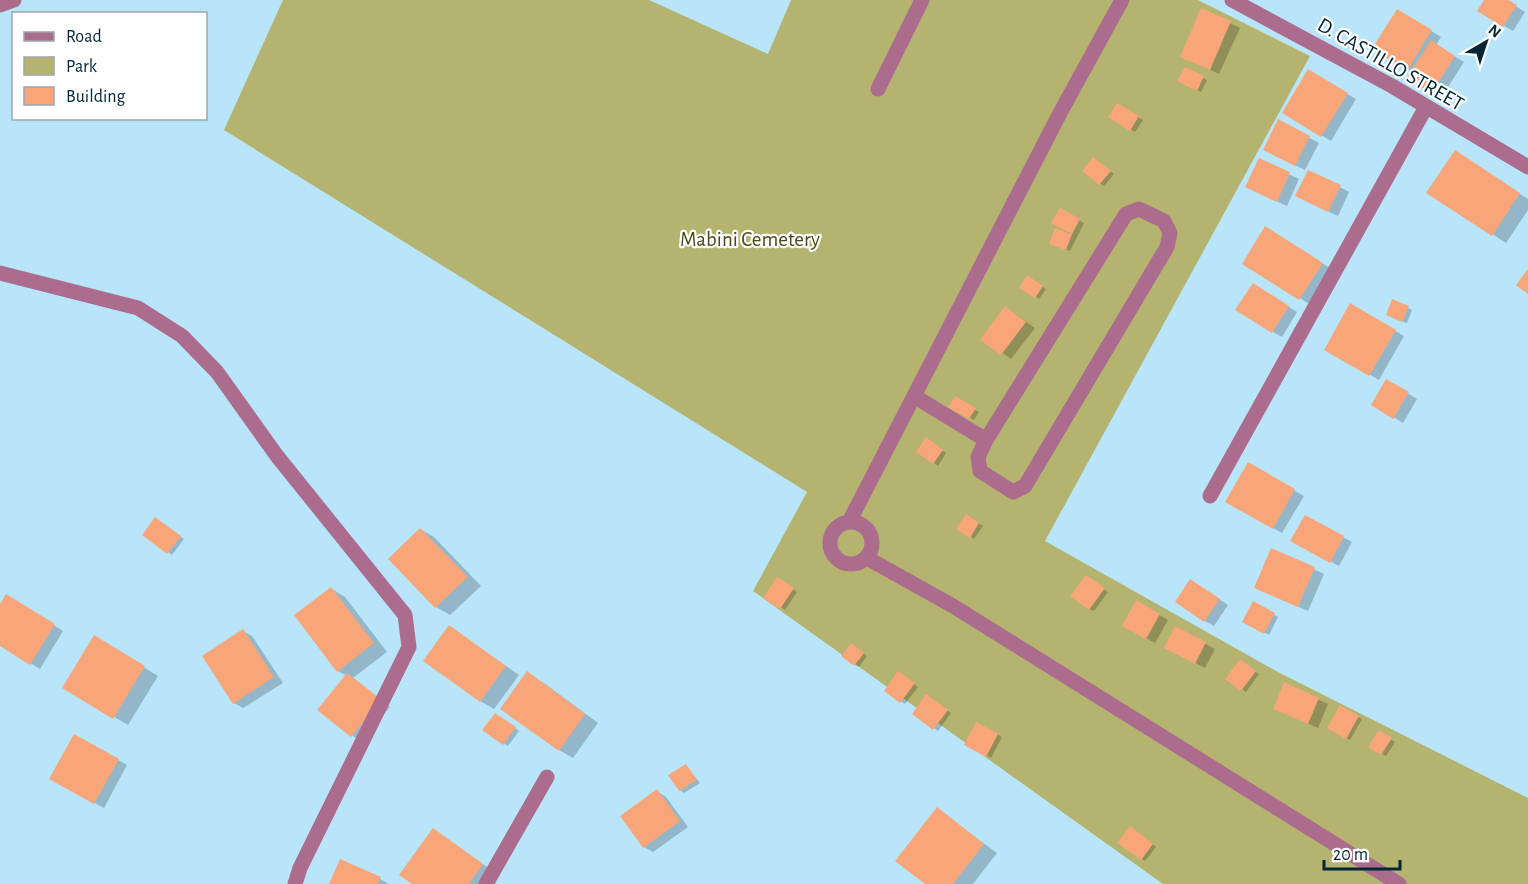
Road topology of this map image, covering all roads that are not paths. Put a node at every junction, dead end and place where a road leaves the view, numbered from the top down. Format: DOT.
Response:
graph roads {
  1 [pos="14,0"];
  2 [pos="922,0"];
  3 [pos="1122,0"];
  4 [pos="1232,0"];
  5 [pos="0,5"];
  6 [pos="878,89"];
  7 [pos="1426,107"];
  8 [pos="1528,168"];
  9 [pos="0,273"];
  10 [pos="914,396"];
  11 [pos="986,440"];
  12 [pos="1210,496"];
  13 [pos="849,522"];
  14 [pos="867,558"];
  15 [pos="547,777"];
  16 [pos="295,884"];
  17 [pos="486,884"];
  18 [pos="1399,884"];
  1 -- 5 [label="street"];
  2 -- 6 [label="street"];
  3 -- 10 [label="street"];
  4 -- 7 [label="street, D. CASTILLO STREET"];
  7 -- 8 [label="street, D. CASTILLO STREET"];
  7 -- 12 [label="street"];
  9 -- 16 [label="street"];
  10 -- 11 [label="street"];
  10 -- 13 [label="street"];
  11 -- 11 [label="street"];
  13 -- 14 [label="street"];
  13 -- 14 [label="street"];
  14 -- 18 [label="street"];
  15 -- 17 [label="street"];
}
